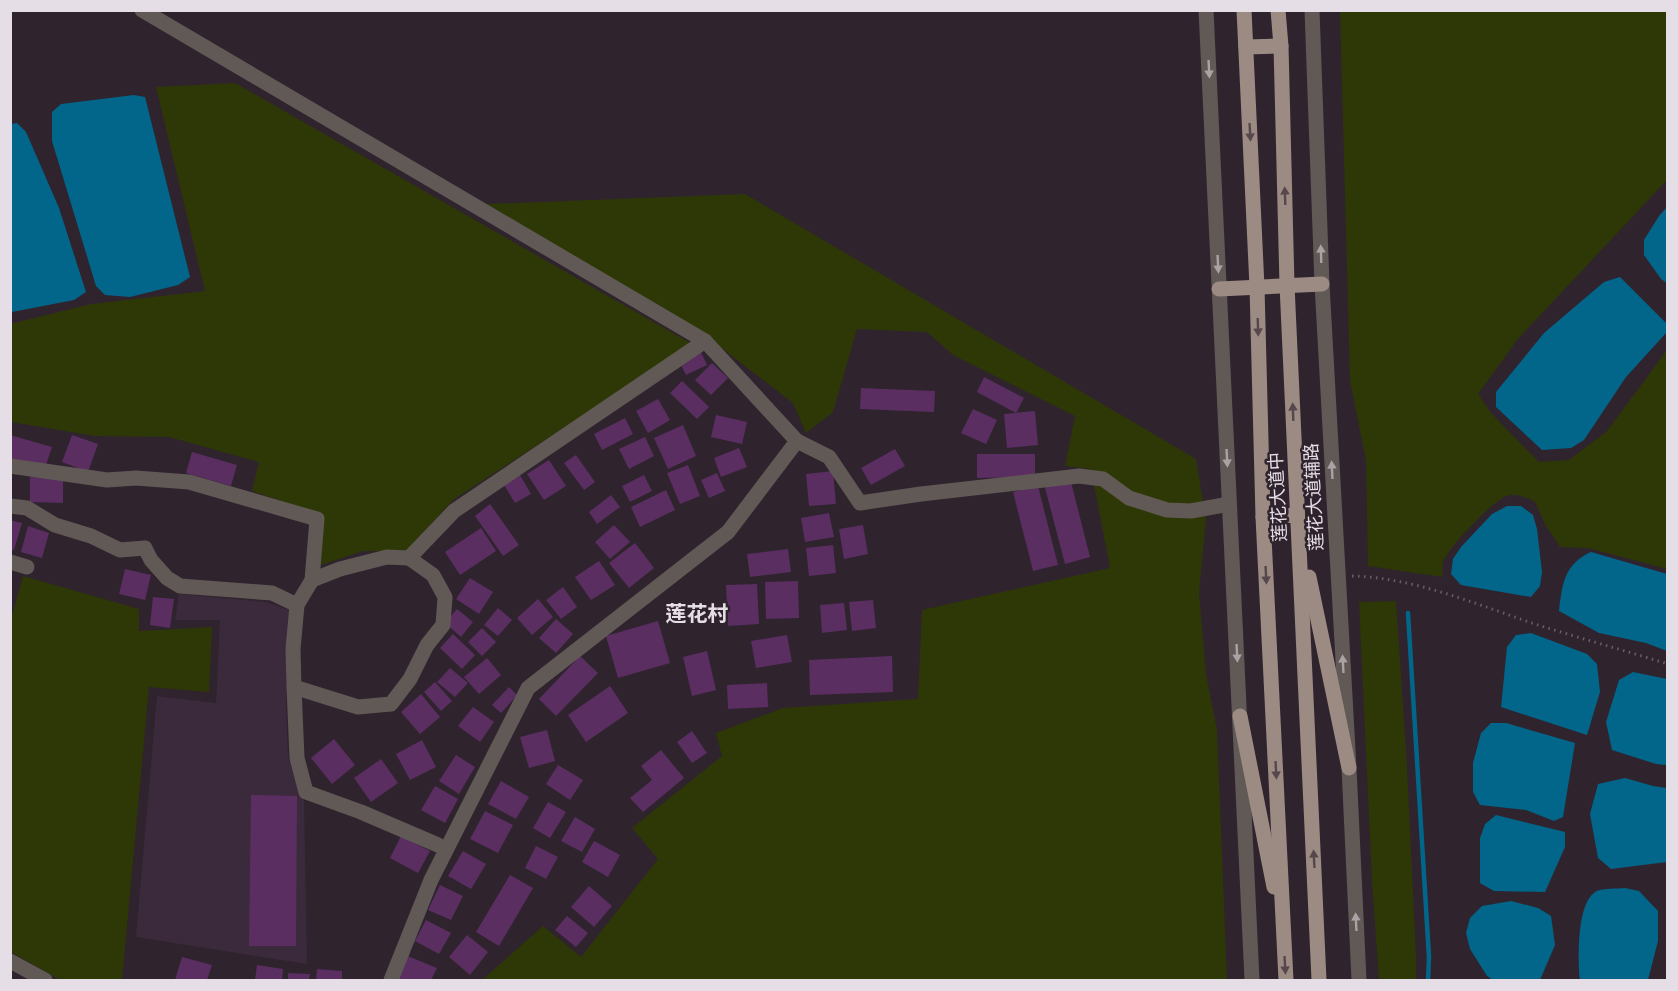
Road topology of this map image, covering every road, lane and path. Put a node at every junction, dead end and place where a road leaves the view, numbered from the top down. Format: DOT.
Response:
graph roads {
  1 [pos="142,10"];
  2 [pos="1206,10"];
  3 [pos="1233,10"];
  4 [pos="1244,10"];
  5 [pos="1280,10"];
  6 [pos="1312,10"];
  7 [pos="1281,46"];
  8 [pos="1246,47"];
  9 [pos="1247,68"];
  10 [pos="1322,284"];
  11 [pos="1287,285"];
  12 [pos="1257,287"];
  13 [pos="1219,289"];
  14 [pos="705,341"];
  15 [pos="797,441"];
  16 [pos="10,466"];
  17 [pos="1229,504"];
  18 [pos="10,507"];
  19 [pos="1298,515"];
  20 [pos="1263,517"];
  21 [pos="1299,533"];
  22 [pos="410,558"];
  23 [pos="10,562"];
  24 [pos="27,567"];
  25 [pos="1338,575"];
  26 [pos="312,580"];
  27 [pos="297,605"];
  28 [pos="1668,664"];
  29 [pos="294,687"];
  30 [pos="1240,716"];
  31 [pos="1349,768"];
  32 [pos="438,845"];
  33 [pos="1284,938"];
  34 [pos="10,961"];
  35 [pos="45,981"];
  36 [pos="392,981"];
  37 [pos="1252,981"];
  38 [pos="1286,981"];
  39 [pos="1319,981"];
  40 [pos="1359,981"];
  1 -- 14 [label="street"];
  2 -- 13 [label="street, one-way"];
  3 -- 9 [label="main road"];
  4 -- 8 [label="main road, 莲花大道中"];
  5 -- 7 [label="main road, 莲花大道中"];
  10 -- 6 [label="street, 莲花大道辅路, one-way"];
  7 -- 8 [label="main road"];
  11 -- 7 [label="main road, 莲花大道中, one-way"];
  8 -- 9 [label="main road, 莲花大道中"];
  9 -- 12 [label="main road, 莲花大道中, one-way"];
  10 -- 11 [label="main road"];
  25 -- 10 [label="street, 莲花大道辅路, one-way"];
  11 -- 12 [label="main road"];
  19 -- 11 [label="main road, 莲花大道中, one-way"];
  12 -- 13 [label="main road"];
  12 -- 20 [label="main road, 莲花大道中, one-way"];
  13 -- 17 [label="street, one-way"];
  14 -- 15 [label="street"];
  14 -- 22 [label="street"];
  15 -- 17 [label="street"];
  15 -- 36 [label="street"];
  16 -- 26 [label="street"];
  17 -- 30 [label="street, one-way"];
  18 -- 27 [label="street"];
  19 -- 20 [label="main road"];
  19 -- 21 [label="main road, 莲花大道中"];
  20 -- 33 [label="main road, 莲花大道中, one-way"];
  21 -- 31 [label="main road"];
  39 -- 21 [label="main road, 莲花大道中, one-way"];
  22 -- 26 [label="street"];
  22 -- 29 [label="street"];
  23 -- 24 [label="street"];
  25 -- 28 [label="path"];
  31 -- 25 [label="street, 莲花大道辅路, one-way"];
  26 -- 27 [label="street"];
  27 -- 29 [label="street"];
  29 -- 32 [label="street"];
  30 -- 33 [label="main road"];
  30 -- 37 [label="street"];
  40 -- 31 [label="street, 莲花大道辅路, one-way"];
  33 -- 38 [label="main road, 莲花大道中, one-way"];
  34 -- 35 [label="street"];
}
